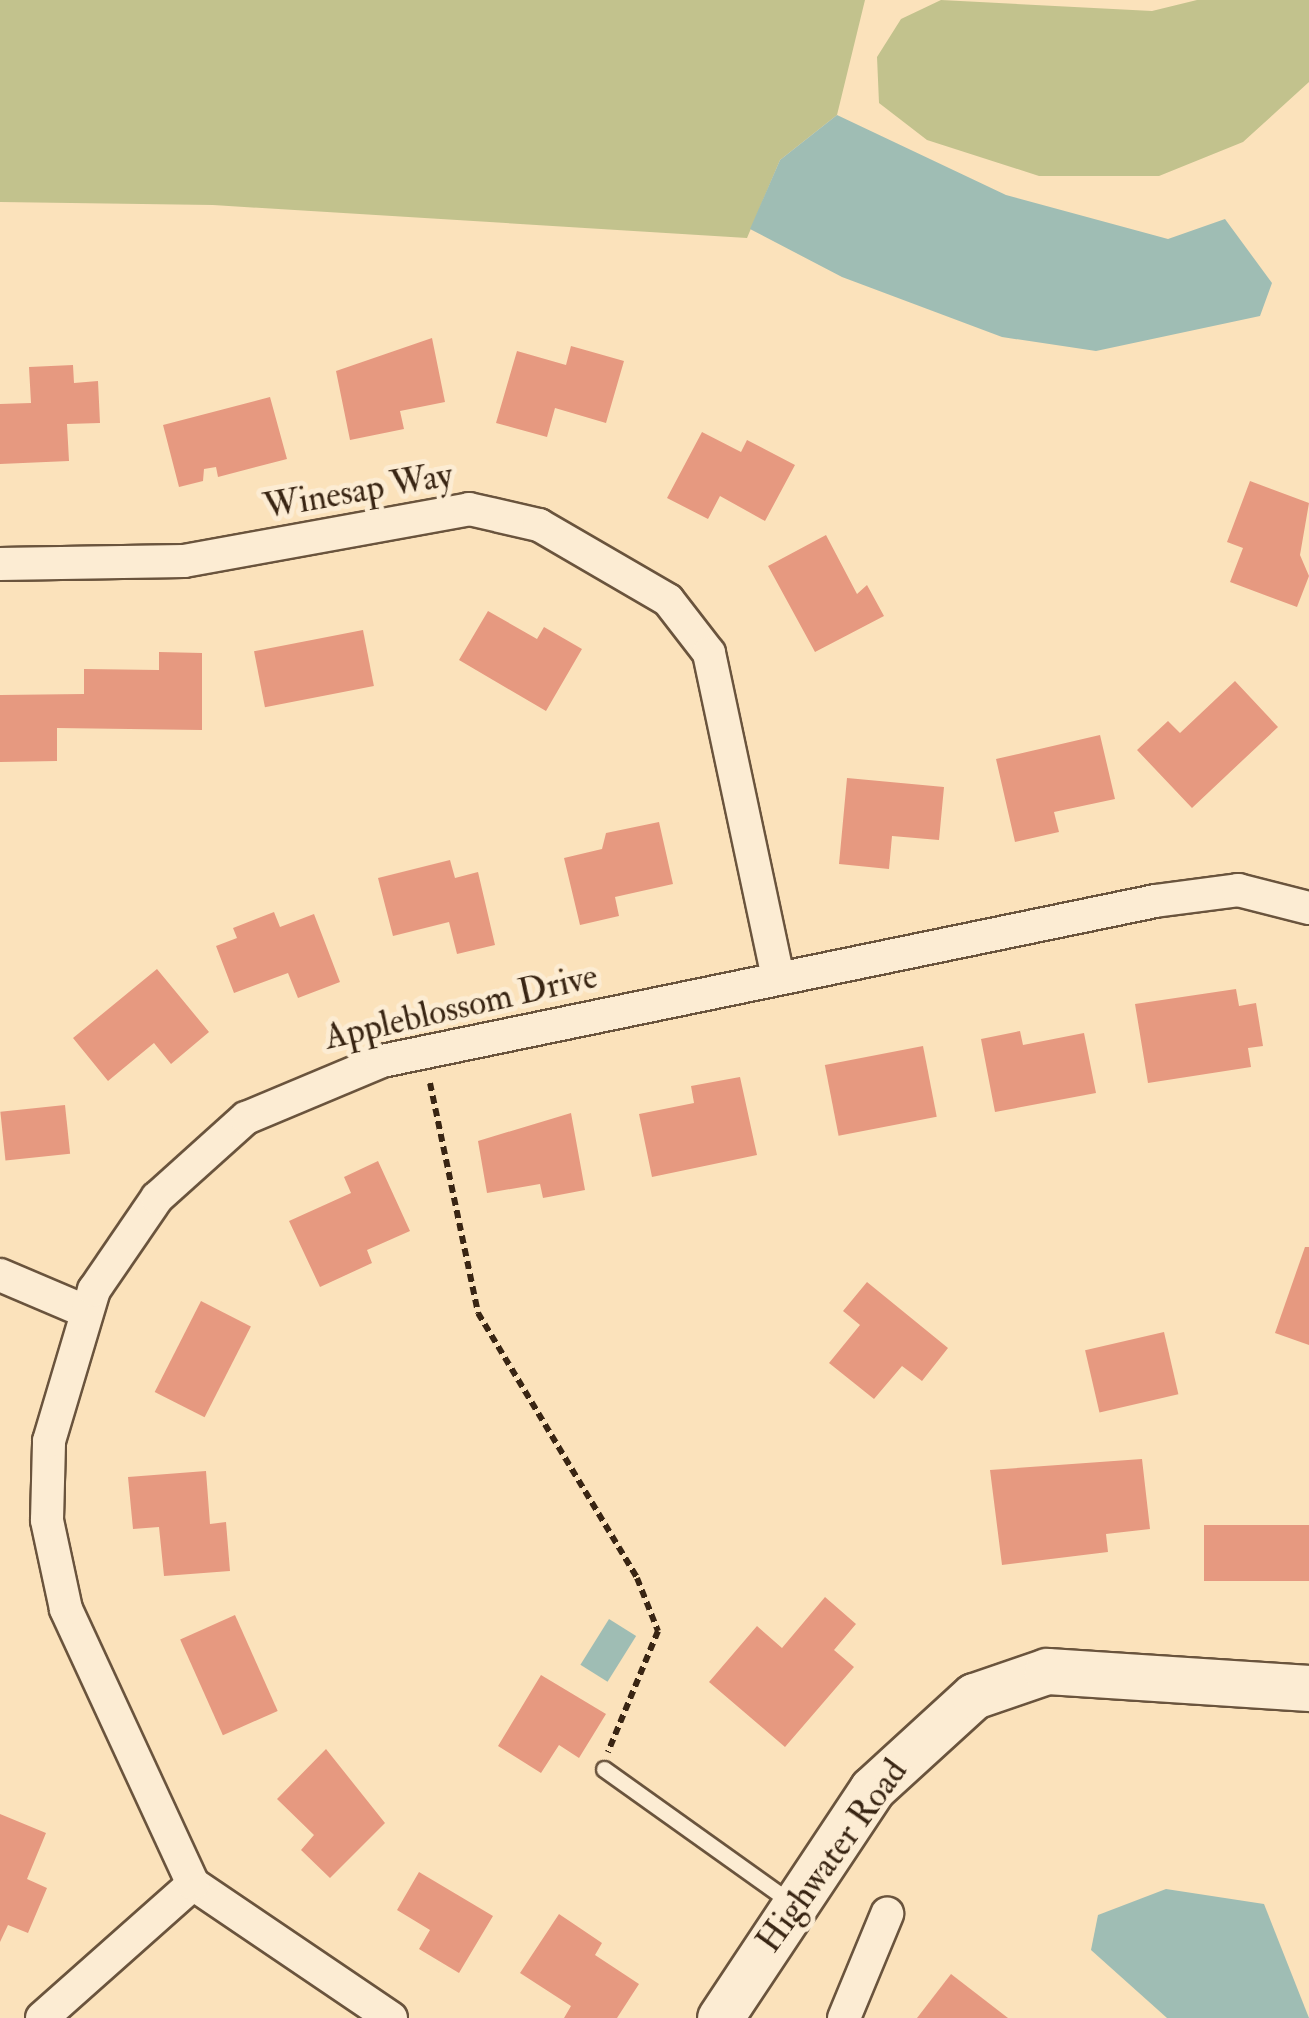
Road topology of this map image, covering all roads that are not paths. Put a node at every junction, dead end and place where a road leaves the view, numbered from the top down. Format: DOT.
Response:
graph roads {
  1 [pos="0,564"];
  2 [pos="1306,896"];
  3 [pos="778,978"];
  4 [pos="0,1275"];
  5 [pos="85,1311"];
  6 [pos="1309,1688"];
  7 [pos="604,1769"];
  8 [pos="194,1884"];
  9 [pos="794,1904"];
  10 [pos="887,1914"];
  11 [pos="42,2018"];
  12 [pos="390,2018"];
  13 [pos="720,2018"];
  14 [pos="844,2018"];
  1 -- 3 [label="street, Winesap Way"];
  2 -- 3 [label="street, Appleblossom Drive"];
  3 -- 5 [label="street, Appleblossom Drive"];
  4 -- 5 [label="street"];
  5 -- 8 [label="street, Appleblossom Drive"];
  6 -- 9 [label="street, Highwater Road"];
  7 -- 9 [label="lane"];
  8 -- 11 [label="street"];
  8 -- 12 [label="street"];
  9 -- 13 [label="street, Highwater Road"];
  10 -- 14 [label="street"];
}
